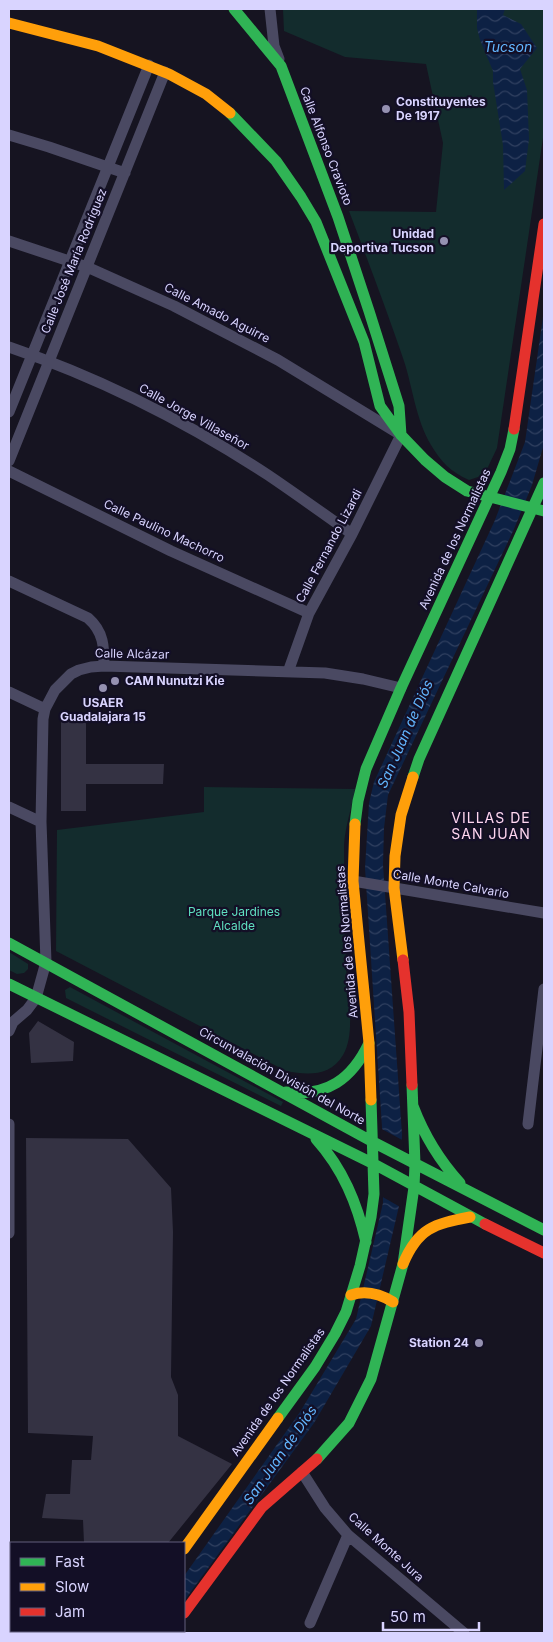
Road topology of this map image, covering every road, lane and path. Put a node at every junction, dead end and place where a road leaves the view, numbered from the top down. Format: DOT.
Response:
graph roads {
  1 [pos="234,9"];
  2 [pos="270,9"];
  3 [pos="9,23"];
  4 [pos="148,65"];
  5 [pos="281,66"];
  6 [pos="165,72"];
  7 [pos="9,134"];
  8 [pos="108,166"];
  9 [pos="125,173"];
  10 [pos="329,194"];
  11 [pos="544,224"];
  12 [pos="9,241"];
  13 [pos="326,245"];
  14 [pos="70,260"];
  15 [pos="87,266"];
  16 [pos="9,347"];
  17 [pos="32,355"];
  18 [pos="49,362"];
  19 [pos="9,412"];
  20 [pos="401,435"];
  21 [pos="9,461"];
  22 [pos="9,471"];
  23 [pos="544,483"];
  24 [pos="493,499"];
  25 [pos="535,509"];
  26 [pos="352,534"];
  27 [pos="9,581"];
  28 [pos="309,613"];
  29 [pos="104,666"];
  30 [pos="288,672"];
  31 [pos="401,688"];
  32 [pos="9,692"];
  33 [pos="46,709"];
  34 [pos="9,807"];
  35 [pos="41,822"];
  36 [pos="357,882"];
  37 [pos="391,888"];
  38 [pos="544,914"];
  39 [pos="9,943"];
  40 [pos="46,962"];
  41 [pos="9,984"];
  42 [pos="544,988"];
  43 [pos="36,998"];
  44 [pos="9,1030"];
  45 [pos="369,1043"];
  46 [pos="280,1091"];
  47 [pos="413,1106"];
  48 [pos="9,1124"];
  49 [pos="528,1124"];
  50 [pos="310,1133"];
  51 [pos="9,1143"];
  52 [pos="375,1143"];
  53 [pos="411,1162"];
  54 [pos="375,1165"];
  55 [pos="412,1186"];
  56 [pos="475,1195"];
  57 [pos="470,1217"];
  58 [pos="544,1230"];
  59 [pos="9,1233"];
  60 [pos="366,1242"];
  61 [pos="544,1253"];
  62 [pos="402,1264"];
  63 [pos="355,1293"];
  64 [pos="390,1300"];
  65 [pos="302,1472"];
  66 [pos="348,1535"];
  67 [pos="185,1548"];
  68 [pos="185,1612"];
  69 [pos="310,1623"];
  70 [pos="464,1633"];
  1 -- 5 [label="street"];
  2 -- 5 [label="street, Calle Alfonso Cravioto"];
  3 -- 4 [label="street"];
  4 -- 6 [label="street"];
  4 -- 8 [label="street, Calle José María Rodríguez"];
  5 -- 10 [label="street, Calle Alfonso Cravioto"];
  6 -- 9 [label="street, Calle José María Rodríguez"];
  6 -- 13 [label="street"];
  7 -- 8 [label="street"];
  8 -- 9 [label="street"];
  8 -- 14 [label="street, Calle José María Rodríguez"];
  9 -- 15 [label="street, Calle José María Rodríguez"];
  10 -- 13 [label="street"];
  10 -- 20 [label="street, Calle Alfonso Cravioto"];
  11 -- 24 [label="street, Avenida de los Normalistas"];
  12 -- 14 [label="street, Calle Amado Aguirre"];
  13 -- 20 [label="street"];
  14 -- 15 [label="street, Calle Amado Aguirre"];
  14 -- 17 [label="street, Calle José María Rodríguez"];
  15 -- 18 [label="street, Calle José María Rodríguez"];
  15 -- 20 [label="street, Calle Amado Aguirre"];
  16 -- 17 [label="street, Calle Jorge Villaseñor"];
  17 -- 18 [label="street, Calle Jorge Villaseñor"];
  17 -- 19 [label="street, Calle José María Rodríguez"];
  18 -- 21 [label="street, Calle José María Rodríguez"];
  18 -- 26 [label="street, Calle Jorge Villaseñor"];
  20 -- 24 [label="street"];
  20 -- 26 [label="street, Calle Fernando Lizardi"];
  22 -- 28 [label="street, Calle Paulino Machorro"];
  23 -- 25 [label="street"];
  24 -- 25 [label="street"];
  24 -- 31 [label="street, Avenida de los Normalistas"];
  25 -- 37 [label="street"];
  26 -- 28 [label="street, Calle Fernando Lizardi"];
  27 -- 29 [label="street"];
  28 -- 30 [label="street, Calle Fernando Lizardi"];
  29 -- 30 [label="street, Calle Alcázar"];
  29 -- 33 [label="street, Calle Alcázar"];
  30 -- 31 [label="street, Calle Alcázar"];
  31 -- 36 [label="street, Avenida de los Normalistas"];
  32 -- 33 [label="street"];
  33 -- 35 [label="street, Calle Alcázar"];
  34 -- 35 [label="street"];
  35 -- 40 [label="street, Calle Alcázar"];
  36 -- 37 [label="street, Calle Monte Calvario"];
  36 -- 45 [label="street, Avenida de los Normalistas"];
  37 -- 38 [label="street, Calle Monte Calvario"];
  37 -- 47 [label="street"];
  39 -- 40 [label="street, Circunvalación División del Norte"];
  40 -- 43 [label="street, Calle Alcázar"];
  40 -- 46 [label="street, Circunvalación División del Norte"];
  41 -- 43 [label="street"];
  42 -- 49 [label="street"];
  43 -- 44 [label="street"];
  43 -- 50 [label="street"];
  45 -- 46 [label="street"];
  45 -- 52 [label="street, Avenida de los Normalistas"];
  46 -- 52 [label="street, Circunvalación División del Norte"];
  47 -- 53 [label="street"];
  47 -- 56 [label="street"];
  48 -- 51 [label="street"];
  50 -- 54 [label="street"];
  50 -- 60 [label="street"];
  51 -- 59 [label="street"];
  52 -- 53 [label="street, Circunvalación División del Norte"];
  52 -- 54 [label="street, Avenida de los Normalistas"];
  53 -- 55 [label="street"];
  53 -- 56 [label="street, Circunvalación División del Norte"];
  54 -- 55 [label="street"];
  54 -- 60 [label="street, Avenida de los Normalistas"];
  55 -- 57 [label="street"];
  55 -- 62 [label="street"];
  56 -- 58 [label="street, Circunvalación División del Norte"];
  57 -- 61 [label="street"];
  57 -- 62 [label="street"];
  60 -- 63 [label="street, Avenida de los Normalistas"];
  62 -- 64 [label="street"];
  63 -- 64 [label="street"];
  63 -- 67 [label="street, Avenida de los Normalistas"];
  64 -- 65 [label="street"];
  65 -- 66 [label="street, Calle Monte Jura"];
  65 -- 68 [label="street"];
  66 -- 69 [label="street"];
  66 -- 70 [label="street, Calle Monte Jura"];
}
